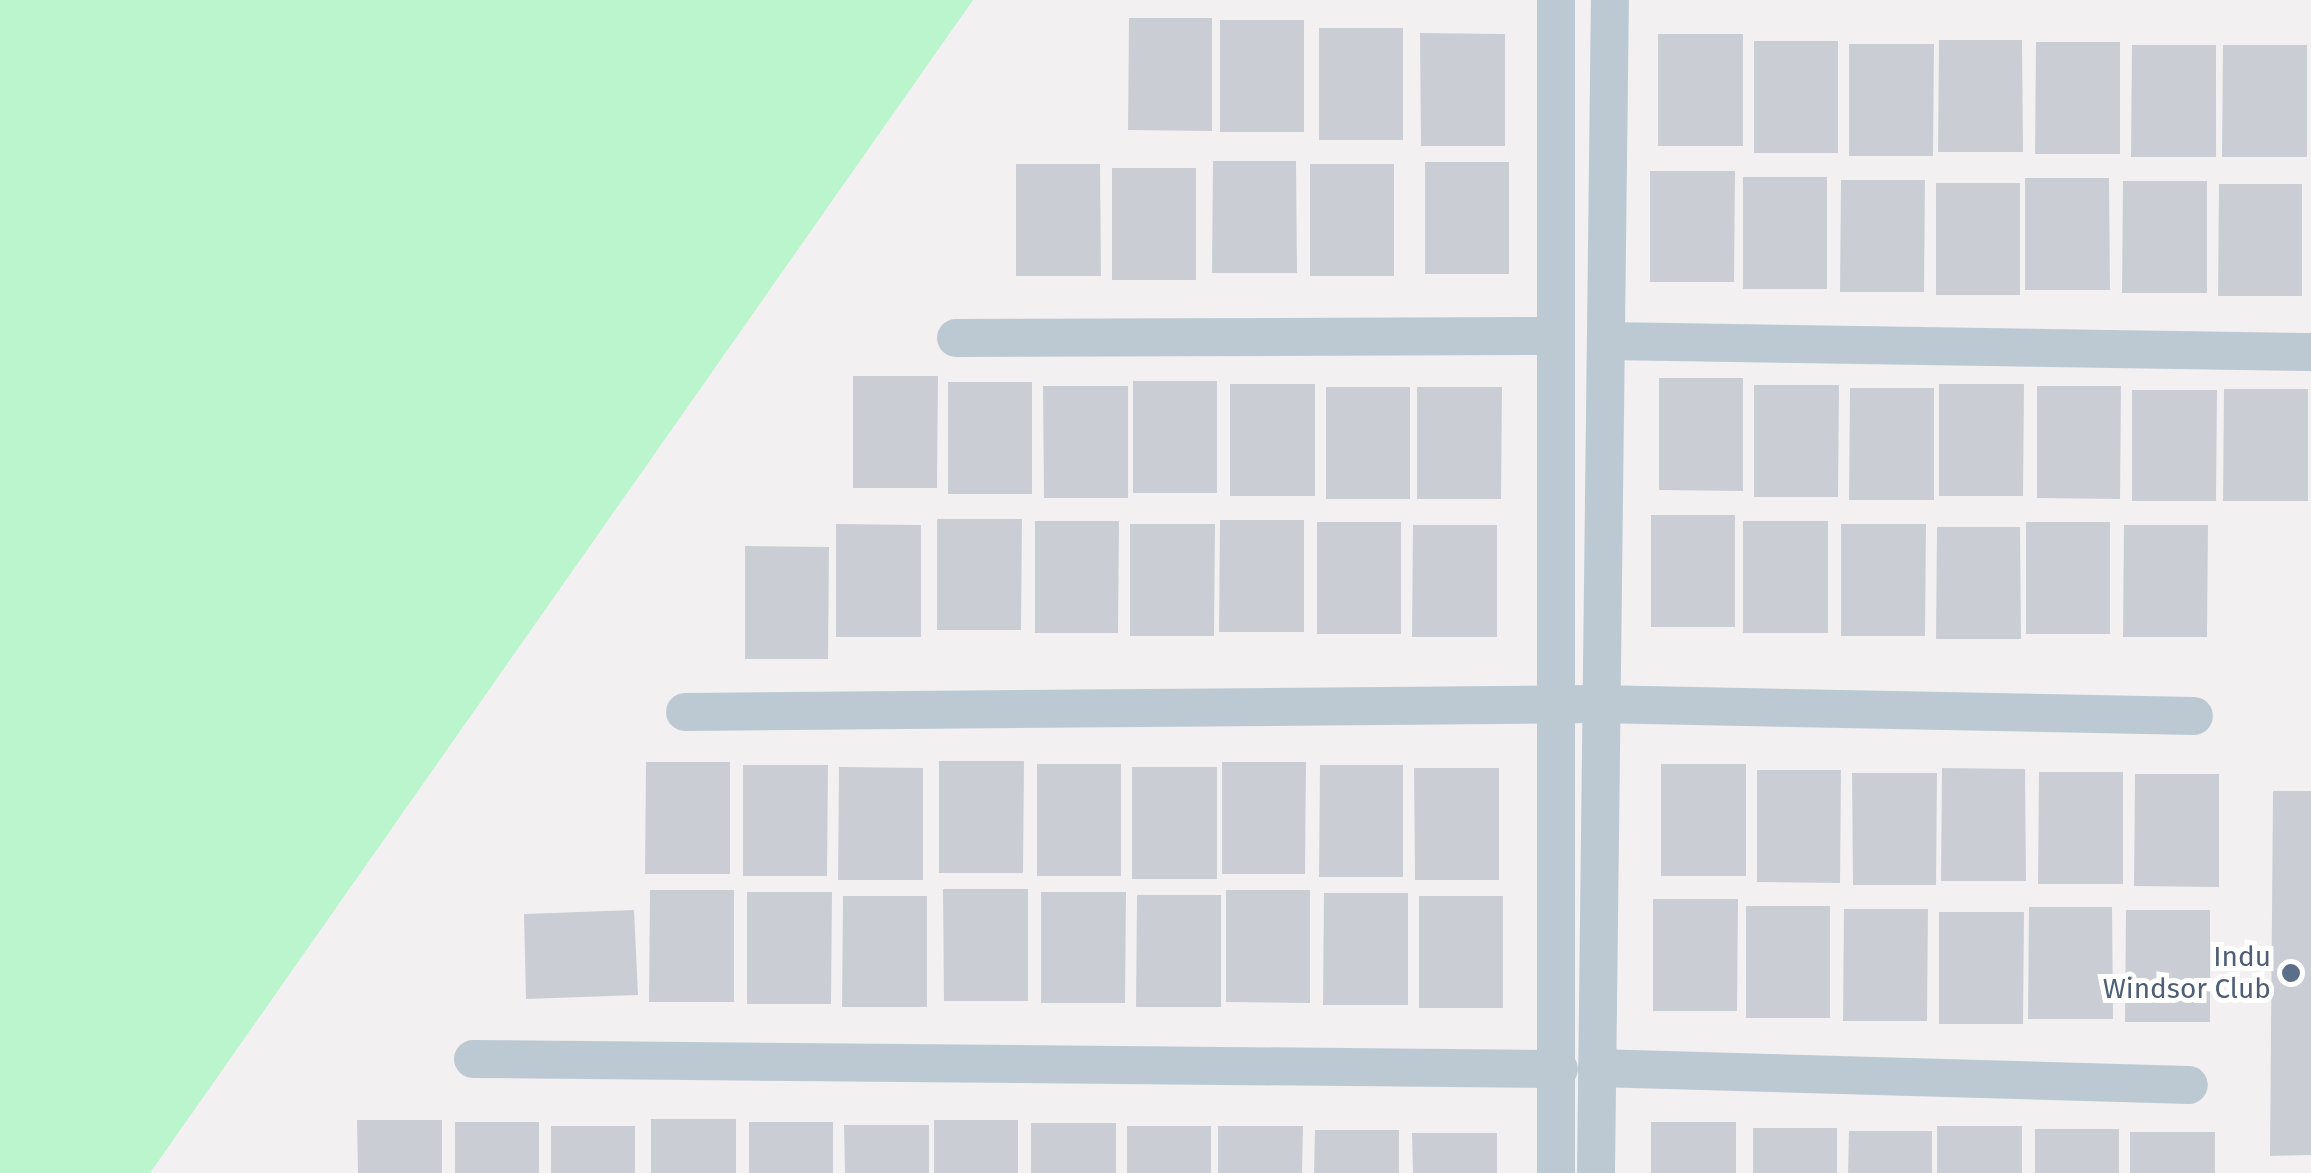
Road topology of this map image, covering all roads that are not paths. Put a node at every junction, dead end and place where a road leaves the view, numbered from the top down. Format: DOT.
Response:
graph roads {
  1 [pos="1556,0"];
  2 [pos="1610,0"];
  3 [pos="1554,336"];
  4 [pos="956,338"];
  5 [pos="1607,340"];
  6 [pos="2311,352"];
  7 [pos="1596,704"];
  8 [pos="1558,705"];
  9 [pos="685,712"];
  10 [pos="2194,716"];
  11 [pos="472,1059"];
  12 [pos="1597,1068"];
  13 [pos="1558,1069"];
  14 [pos="2189,1085"];
  15 [pos="1556,1173"];
  16 [pos="1596,1173"];
  1 -- 3 [label="street"];
  2 -- 5 [label="street"];
  3 -- 4 [label="street"];
  3 -- 8 [label="street"];
  5 -- 6 [label="street"];
  5 -- 7 [label="street"];
  7 -- 8 [label="street"];
  7 -- 10 [label="street"];
  7 -- 12 [label="street"];
  8 -- 9 [label="street"];
  8 -- 13 [label="street"];
  11 -- 13 [label="street"];
  12 -- 14 [label="street"];
  12 -- 16 [label="street"];
  13 -- 15 [label="street"];
}
